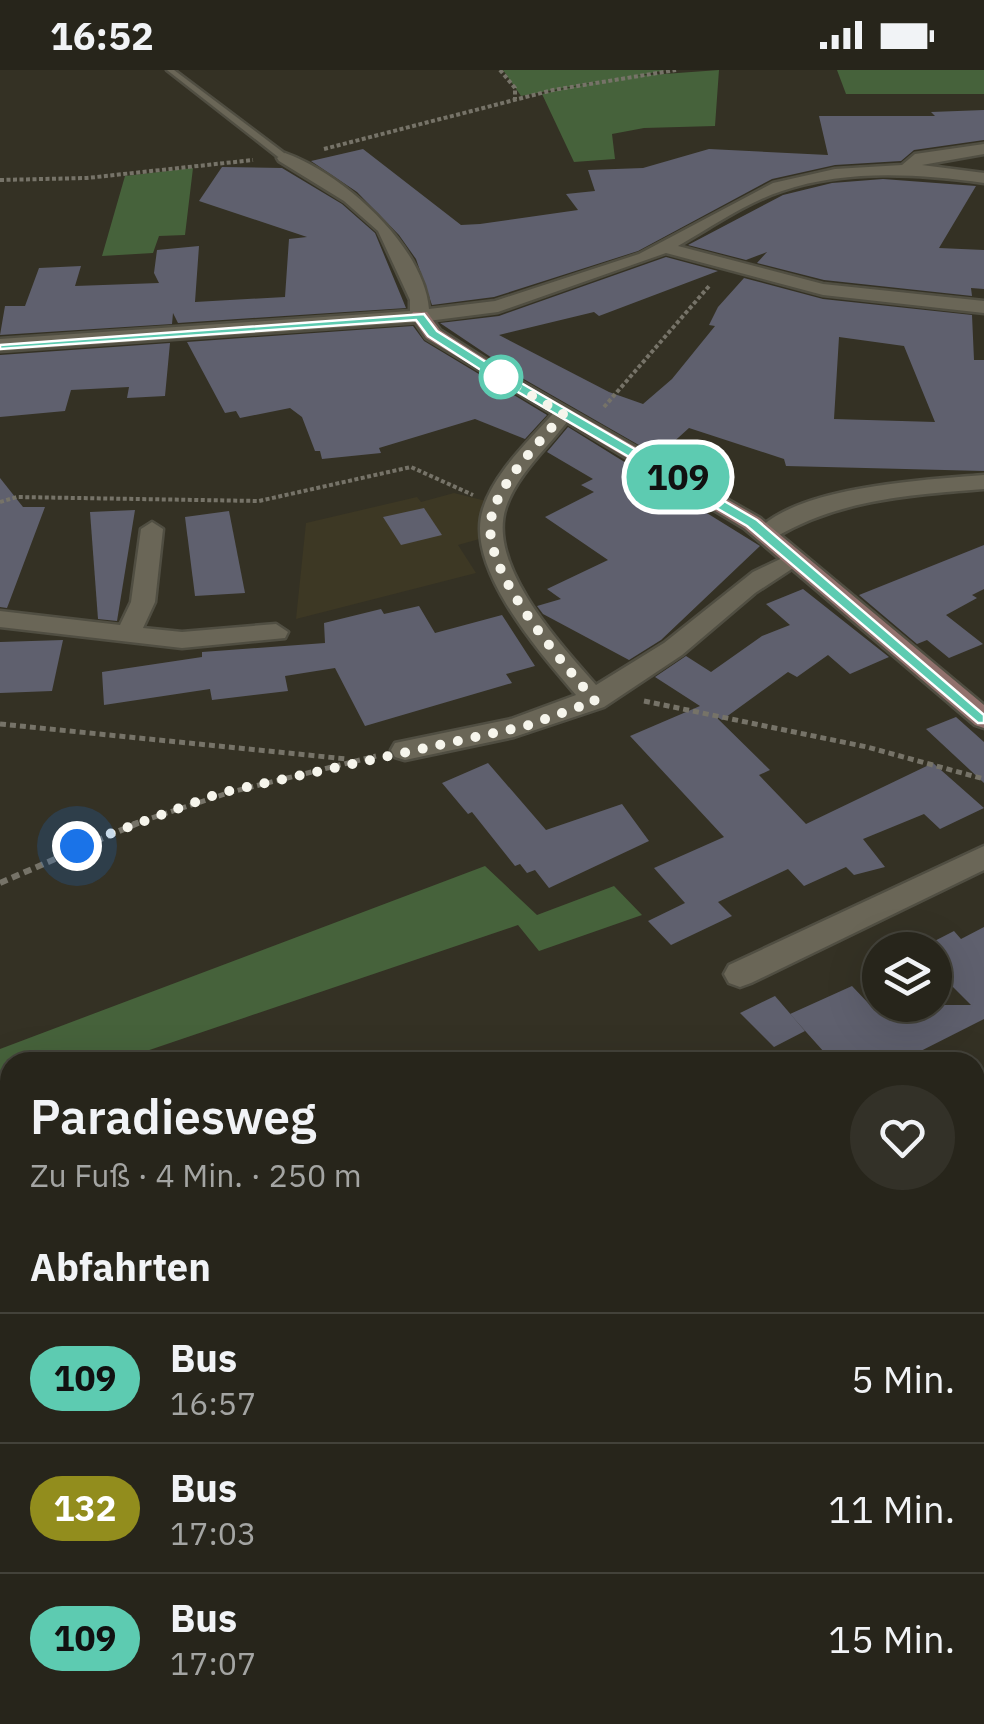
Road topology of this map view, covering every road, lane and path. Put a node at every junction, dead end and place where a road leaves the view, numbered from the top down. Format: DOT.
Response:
graph roads {
  1 [pos="170,70"];
  2 [pos="500,70"];
  3 [pos="676,70"];
  4 [pos="515,99"];
  5 [pos="984,148"];
  6 [pos="285,158"];
  7 [pos="910,168"];
  8 [pos="984,178"];
  9 [pos="0,180"];
  10 [pos="667,248"];
  11 [pos="725,268"];
  12 [pos="984,307"];
  13 [pos="420,316"];
  14 [pos="0,345"];
  15 [pos="563,414"];
  16 [pos="587,428"];
  17 [pos="984,482"];
  18 [pos="498,500"];
  19 [pos="0,502"];
  20 [pos="152,529"];
  21 [pos="766,534"];
  22 [pos="795,559"];
  23 [pos="0,619"];
  24 [pos="276,632"];
  25 [pos="128,634"];
  26 [pos="601,698"];
  27 [pos="984,719"];
  28 [pos="0,724"];
  29 [pos="405,750"];
  30 [pos="355,760"];
  31 [pos="984,779"];
  32 [pos="984,857"];
  33 [pos="0,883"];
  34 [pos="740,974"];
  1 -- 6 [label="lane"];
  2 -- 4 [label="path"];
  3 -- 4 [label="path"];
  4 -- 6 [label="path"];
  5 -- 7 [label="street"];
  6 -- 9 [label="path"];
  6 -- 13 [label="street"];
  7 -- 8 [label="street"];
  7 -- 10 [label="street"];
  10 -- 11 [label="street"];
  10 -- 13 [label="street"];
  11 -- 12 [label="street"];
  11 -- 16 [label="path"];
  13 -- 14 [label="street"];
  13 -- 15 [label="street"];
  15 -- 16 [label="street"];
  15 -- 18 [label="street"];
  16 -- 21 [label="street"];
  17 -- 21 [label="street"];
  18 -- 19 [label="path"];
  18 -- 26 [label="street"];
  20 -- 25 [label="street"];
  21 -- 22 [label="street"];
  22 -- 26 [label="street"];
  22 -- 27 [label="street"];
  23 -- 25 [label="street"];
  24 -- 25 [label="street"];
  26 -- 29 [label="street"];
  26 -- 31 [label="path"];
  28 -- 30 [label="path"];
  29 -- 30 [label="path"];
  30 -- 33 [label="path"];
  32 -- 34 [label="street"];
}
